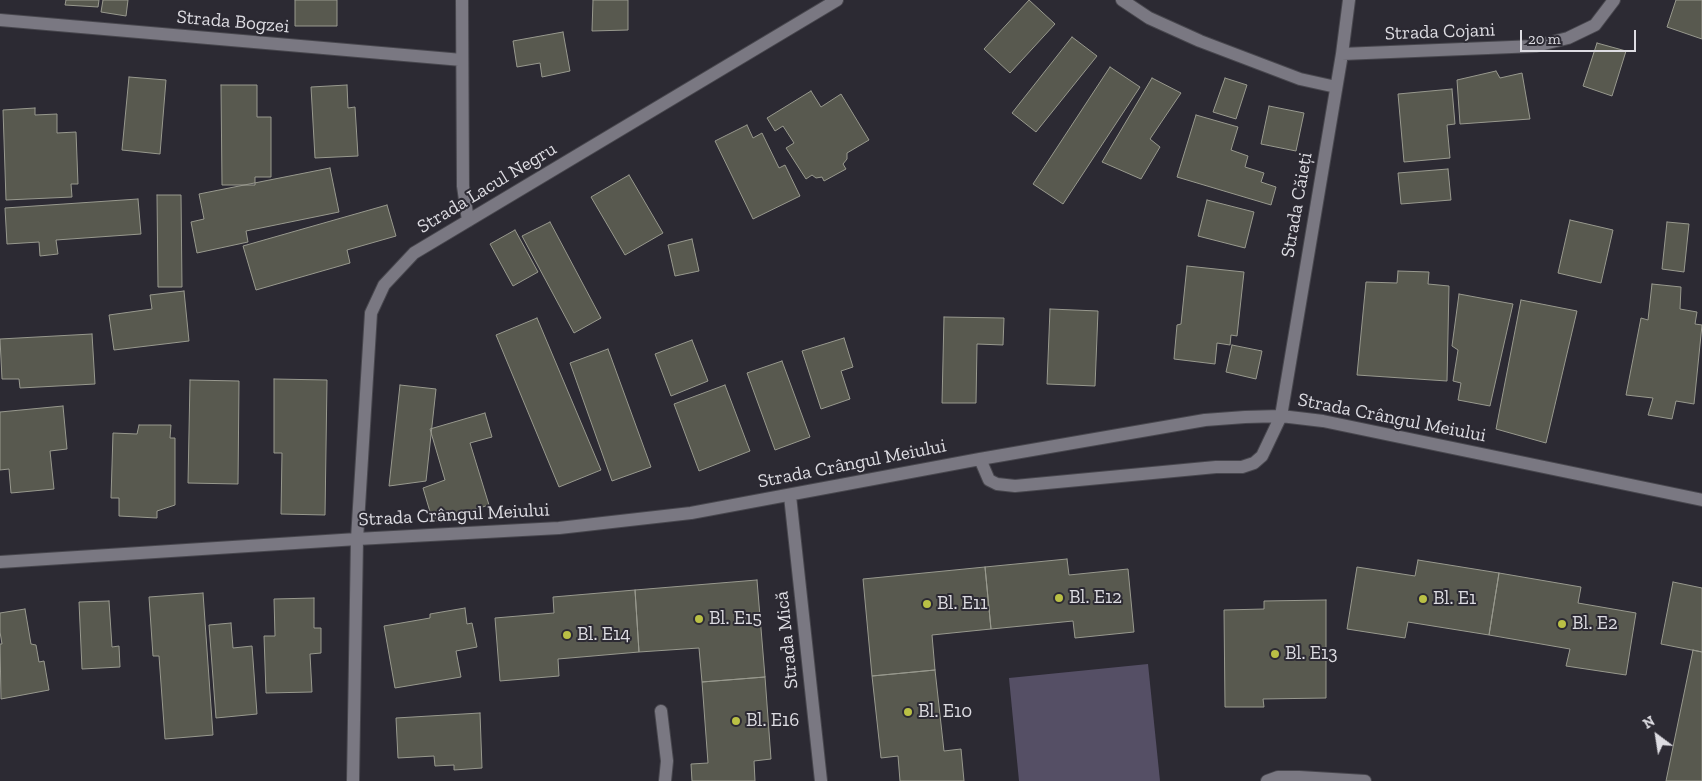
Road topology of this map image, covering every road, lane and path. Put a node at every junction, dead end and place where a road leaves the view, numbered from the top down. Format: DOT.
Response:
graph roads {
  1 [pos="462,0"];
  2 [pos="836,0"];
  3 [pos="1122,0"];
  4 [pos="1349,0"];
  5 [pos="1614,0"];
  6 [pos="0,20"];
  7 [pos="1342,54"];
  8 [pos="462,60"];
  9 [pos="1336,87"];
  10 [pos="468,221"];
  11 [pos="1281,416"];
  12 [pos="980,459"];
  13 [pos="790,496"];
  14 [pos="1702,500"];
  15 [pos="356,539"];
  16 [pos="0,562"];
  17 [pos="661,710"];
  18 [pos="353,781"];
  19 [pos="665,781"];
  20 [pos="821,781"];
  21 [pos="1267,781"];
  22 [pos="1364,781"];
  1 -- 8 [label="street"];
  2 -- 10 [label="street, Strada Lacul Negru"];
  3 -- 9 [label="street"];
  4 -- 7 [label="street, Strada Căieți"];
  5 -- 7 [label="street, Strada Cojani"];
  6 -- 8 [label="street, Strada Bogzei"];
  7 -- 9 [label="street, Strada Căieți"];
  8 -- 10 [label="street"];
  9 -- 11 [label="street, Strada Căieți"];
  10 -- 15 [label="street, Strada Lacul Negru"];
  11 -- 12 [label="street, Strada Crângul Meiului"];
  11 -- 12 [label="street, Strada Căieți"];
  11 -- 14 [label="street, Strada Crângul Meiului"];
  12 -- 13 [label="street, Strada Crângul Meiului"];
  13 -- 15 [label="street, Strada Crângul Meiului"];
  13 -- 20 [label="street, Strada Mică"];
  15 -- 16 [label="street, Strada Crângul Meiului"];
  15 -- 18 [label="street, Strada Lacul Negru"];
  17 -- 19 [label="street"];
  21 -- 22 [label="street"];
}
